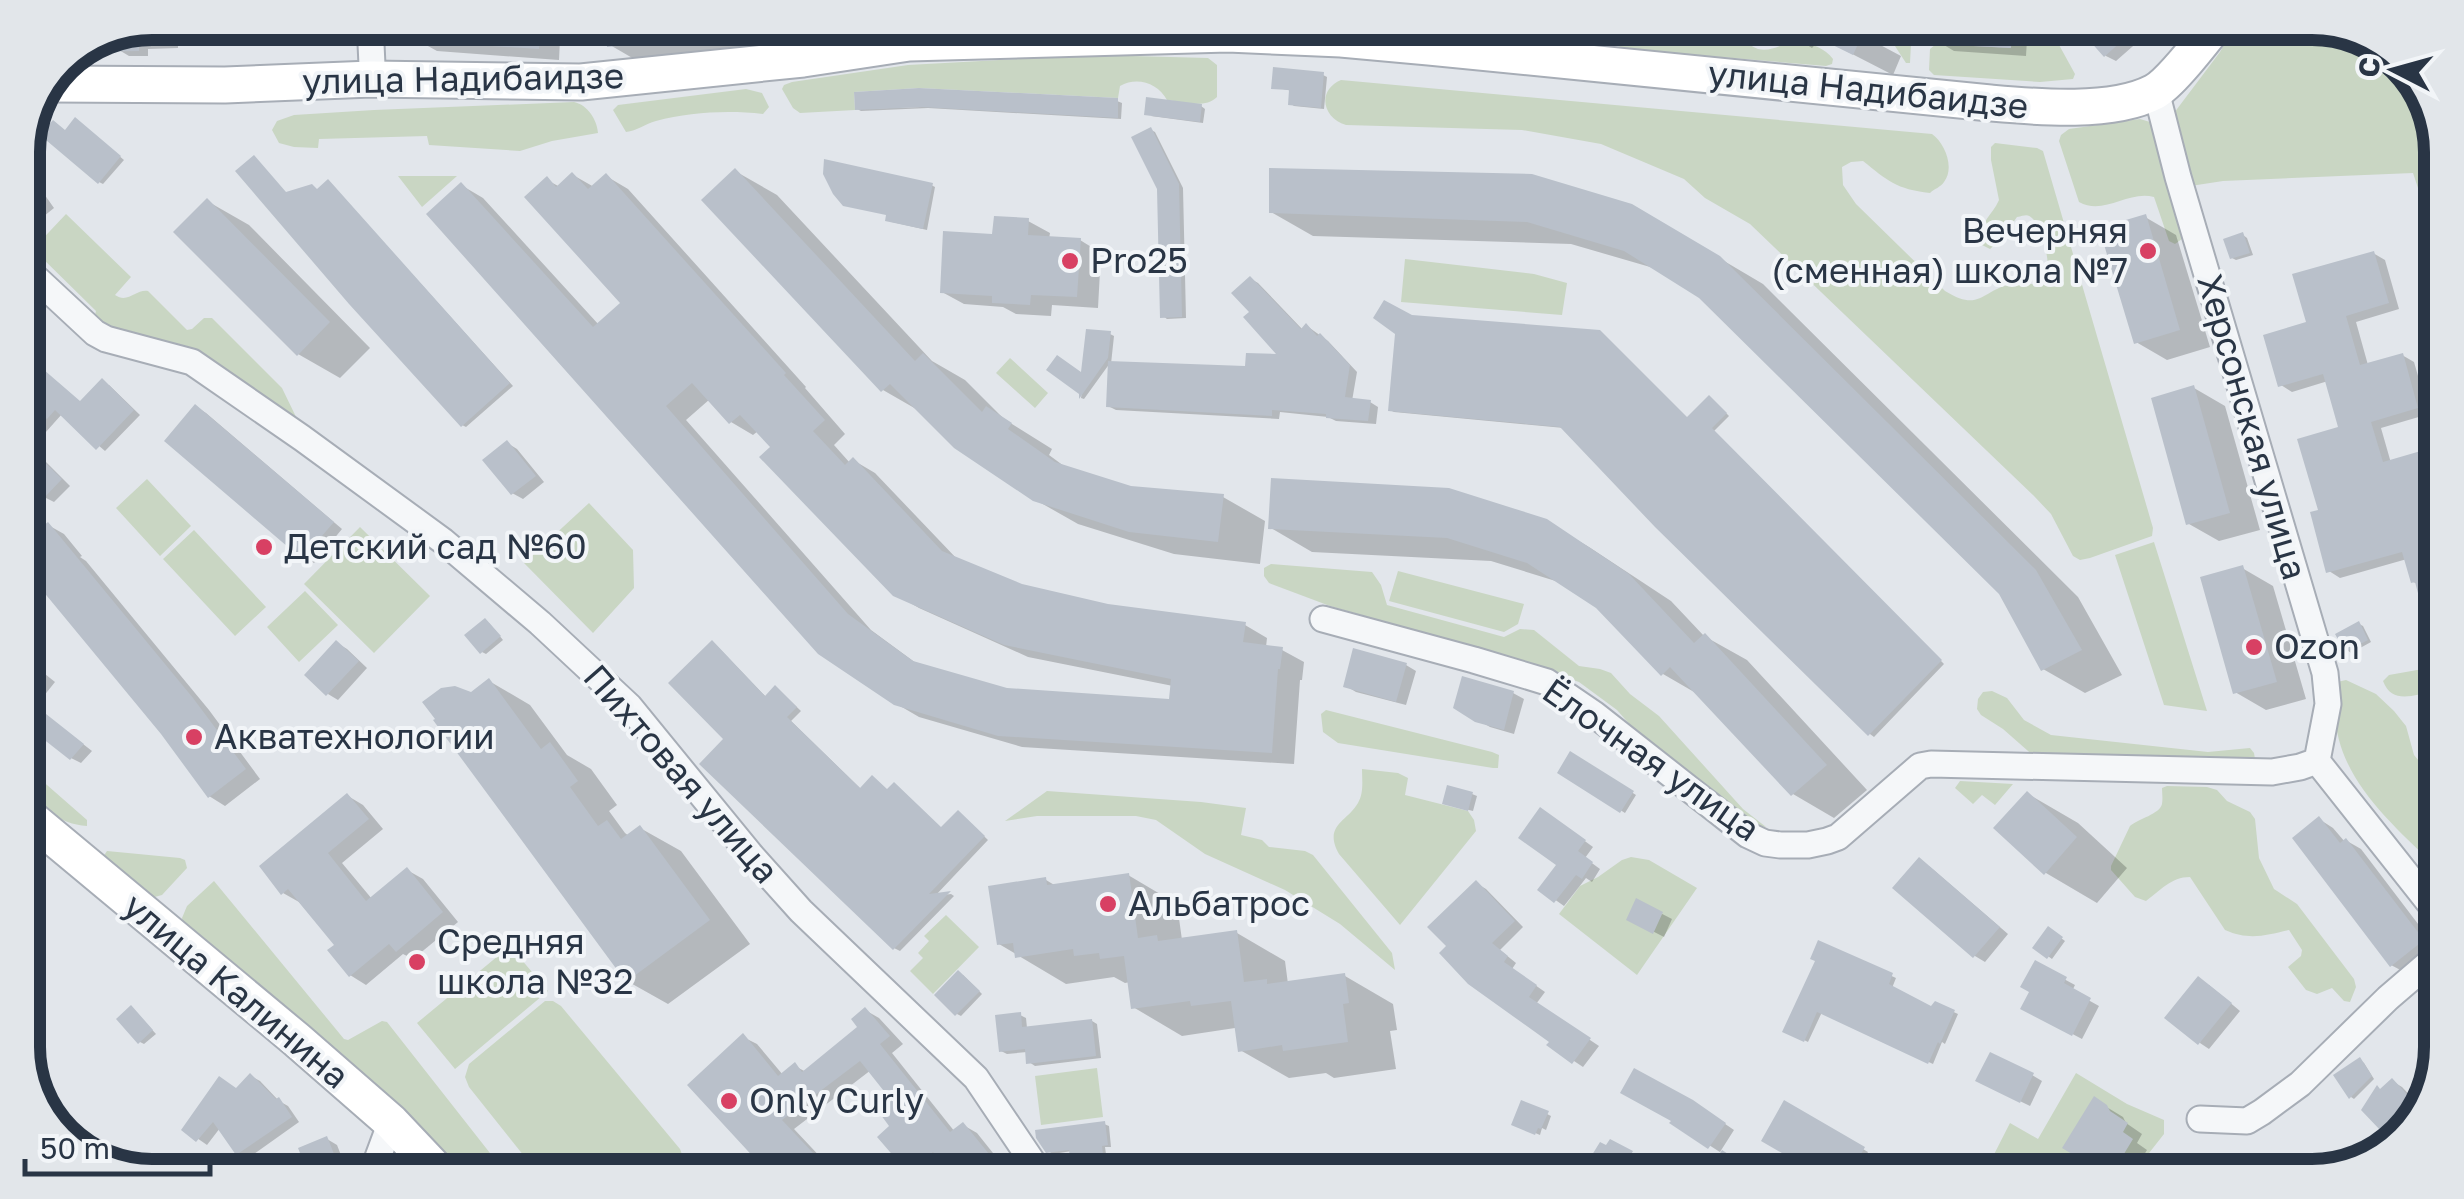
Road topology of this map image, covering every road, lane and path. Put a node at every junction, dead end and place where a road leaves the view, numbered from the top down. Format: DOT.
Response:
graph roads {
  1 [pos="371,40"];
  2 [pos="1015,40"];
  3 [pos="1349,40"];
  4 [pos="2203,40"];
  5 [pos="371,79"];
  6 [pos="64,84"];
  7 [pos="2156,91"];
  8 [pos="40,282"];
  9 [pos="1323,619"];
  10 [pos="2317,761"];
  11 [pos="40,826"];
  12 [pos="2424,896"];
  13 [pos="2424,967"];
  14 [pos="2200,1119"];
  15 [pos="391,1122"];
  16 [pos="377,1159"];
  17 [pos="426,1159"];
  18 [pos="1031,1159"];
  1 -- 5 [label="street"];
  2 -- 5 [label="main road, улица Надибаидзе"];
  3 -- 7 [label="main road, улица Надибаидзе"];
  4 -- 7 [label="main road"];
  5 -- 6 [label="main road, улица Надибаидзе"];
  7 -- 10 [label="street, Херсонская улица"];
  8 -- 18 [label="street, Пихтовая улица"];
  9 -- 10 [label="street, Ёлочная улица"];
  10 -- 12 [label="street"];
  11 -- 15 [label="main road, улица Калинина"];
  13 -- 14 [label="street"];
  15 -- 16 [label="street"];
  15 -- 17 [label="main road, улица Калинина"];
}
